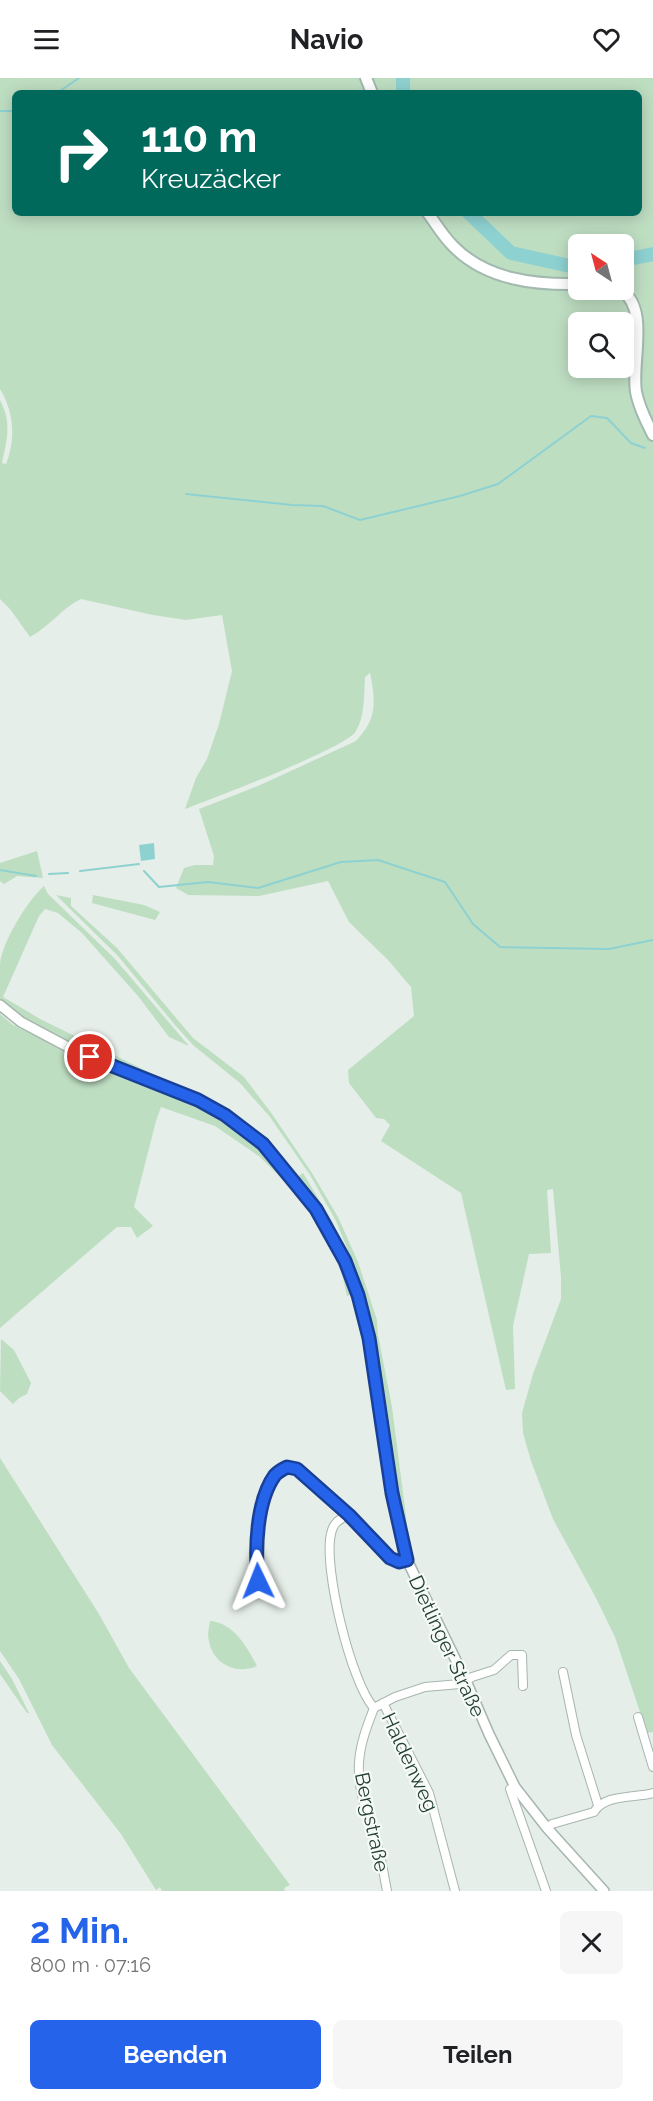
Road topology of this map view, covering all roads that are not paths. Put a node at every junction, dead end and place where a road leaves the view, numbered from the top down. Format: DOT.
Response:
graph roads {
  1 [pos="430,216"];
  2 [pos="568,284"];
  3 [pos="630,300"];
  4 [pos="653,435"];
  5 [pos="0,1005"];
  6 [pos="349,1515"];
  7 [pos="407,1560"];
  8 [pos="258,1581"];
  9 [pos="563,1672"];
  10 [pos="466,1681"];
  11 [pos="523,1686"];
  12 [pos="383,1703"];
  13 [pos="374,1708"];
  14 [pos="638,1717"];
  15 [pos="653,1767"];
  16 [pos="515,1787"];
  17 [pos="653,1793"];
  18 [pos="598,1805"];
  19 [pos="547,1828"];
  20 [pos="387,1891"];
  21 [pos="455,1891"];
  22 [pos="546,1891"];
  23 [pos="604,1891"];
  1 -- 2 [label="main road"];
  3 -- 4 [label="main road"];
  5 -- 7 [label="street, Dietlinger Straße"];
  6 -- 7 [label="street"];
  6 -- 8 [label="street"];
  6 -- 13 [label="street"];
  7 -- 10 [label="street, Dietlinger Straße"];
  9 -- 18 [label="street"];
  10 -- 11 [label="street"];
  10 -- 12 [label="street"];
  10 -- 16 [label="street, Dietlinger Straße"];
  12 -- 13 [label="street"];
  12 -- 21 [label="street, Haldenweg"];
  13 -- 20 [label="street, Bergstraße"];
  14 -- 15 [label="street"];
  16 -- 19 [label="street, Dietlinger Straße"];
  16 -- 22 [label="street"];
  17 -- 18 [label="street"];
  18 -- 19 [label="street"];
  19 -- 23 [label="street, Dietlinger Straße"];
}
